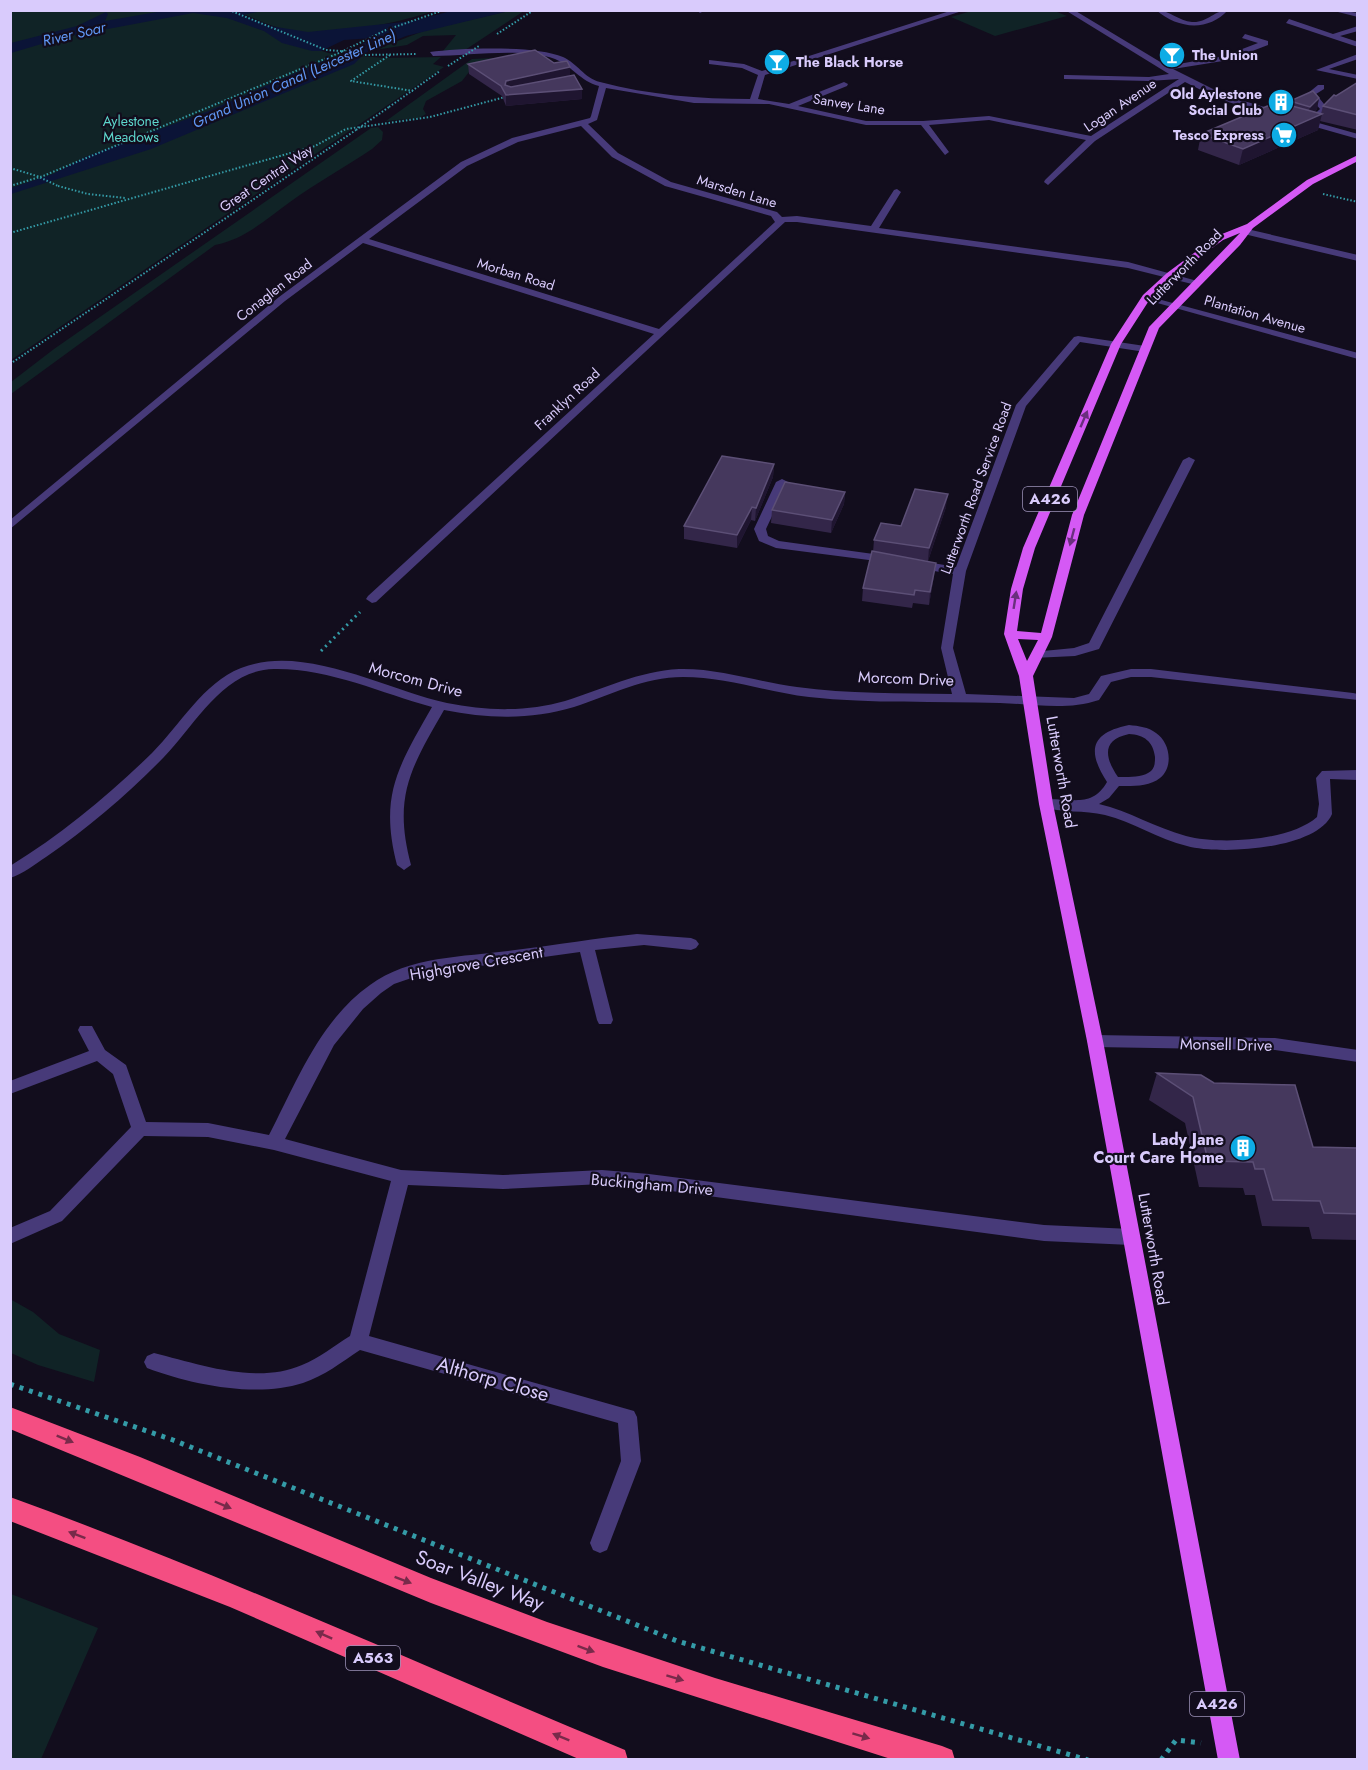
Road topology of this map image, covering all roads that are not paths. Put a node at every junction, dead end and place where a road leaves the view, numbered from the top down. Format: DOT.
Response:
graph roads {
  1 [pos="962,10"];
  2 [pos="1068,10"];
  3 [pos="1159,10"];
  4 [pos="1225,10"];
  5 [pos="1341,10"];
  6 [pos="1081,13"];
  7 [pos="1358,15"];
  8 [pos="1289,21"];
  9 [pos="1358,28"];
  10 [pos="1245,36"];
  11 [pos="1334,36"];
  12 [pos="1358,45"];
  13 [pos="433,54"];
  14 [pos="1358,56"];
  15 [pos="712,62"];
  16 [pos="1343,62"];
  17 [pos="1358,66"];
  18 [pos="1166,68"];
  19 [pos="762,74"];
  20 [pos="1067,77"];
  21 [pos="1181,77"];
  22 [pos="1358,77"];
  23 [pos="582,80"];
  24 [pos="571,81"];
  25 [pos="844,84"];
  26 [pos="603,85"];
  27 [pos="1322,87"];
  28 [pos="754,100"];
  29 [pos="789,107"];
  30 [pos="583,123"];
  31 [pos="923,123"];
  32 [pos="1309,123"];
  33 [pos="1358,137"];
  34 [pos="1092,139"];
  35 [pos="945,152"];
  36 [pos="1358,157"];
  37 [pos="1047,182"];
  38 [pos="897,192"];
  39 [pos="780,220"];
  40 [pos="1248,229"];
  41 [pos="873,230"];
  42 [pos="362,240"];
  43 [pos="1205,249"];
  44 [pos="1226,255"];
  45 [pos="1358,258"];
  46 [pos="1170,275"];
  47 [pos="1196,282"];
  48 [pos="1146,297"];
  49 [pos="1173,305"];
  50 [pos="662,333"];
  51 [pos="1116,344"];
  52 [pos="1145,349"];
  53 [pos="1358,356"];
  54 [pos="1189,460"];
  55 [pos="782,482"];
  56 [pos="10,526"];
  57 [pos="960,571"];
  58 [pos="372,599"];
  59 [pos="1010,634"];
  60 [pos="1046,637"];
  61 [pos="1038,655"];
  62 [pos="1026,676"];
  63 [pos="1353,697"];
  64 [pos="960,698"];
  65 [pos="1028,699"];
  66 [pos="440,706"];
  67 [pos="1358,775"];
  68 [pos="1114,782"];
  69 [pos="1046,804"];
  70 [pos="1079,807"];
  71 [pos="404,865"];
  72 [pos="10,873"];
  73 [pos="691,944"];
  74 [pos="586,945"];
  75 [pos="605,1020"];
  76 [pos="86,1030"];
  77 [pos="1095,1041"];
  78 [pos="99,1054"];
  79 [pos="1358,1056"];
  80 [pos="10,1088"];
  81 [pos="140,1129"];
  82 [pos="274,1143"];
  83 [pos="401,1177"];
  84 [pos="1131,1237"];
  85 [pos="10,1238"];
  86 [pos="358,1341"];
  87 [pos="153,1362"];
  88 [pos="10,1418"];
  89 [pos="10,1509"];
  90 [pos="600,1543"];
  91 [pos="1227,1753"];
  92 [pos="615,1760"];
  93 [pos="942,1760"];
  1 -- 19 [label="street"];
  2 -- 6 [label="street"];
  3 -- 4 [label="street"];
  5 -- 7 [label="street"];
  6 -- 18 [label="street"];
  8 -- 11 [label="street"];
  9 -- 11 [label="street"];
  10 -- 18 [label="street"];
  11 -- 12 [label="street"];
  13 -- 23 [label="street"];
  14 -- 16 [label="street"];
  15 -- 19 [label="street"];
  16 -- 17 [label="street"];
  16 -- 22 [label="street"];
  18 -- 21 [label="street"];
  19 -- 28 [label="street"];
  20 -- 21 [label="street"];
  21 -- 32 [label="street"];
  21 -- 34 [label="street, Logan Avenue"];
  23 -- 24 [label="street"];
  23 -- 26 [label="street"];
  25 -- 29 [label="street"];
  26 -- 28 [label="street, Sanvey Lane"];
  26 -- 30 [label="street"];
  27 -- 32 [label="street"];
  28 -- 29 [label="street, Sanvey Lane"];
  29 -- 31 [label="street, Sanvey Lane"];
  30 -- 39 [label="street, Marsden Lane"];
  30 -- 42 [label="street, Conaglen Road"];
  31 -- 34 [label="street, Sanvey Lane"];
  31 -- 35 [label="street"];
  32 -- 33 [label="street"];
  34 -- 37 [label="street, Logan Avenue"];
  36 -- 40 [label="main road, Lutterworth Road / A426"];
  38 -- 41 [label="street"];
  39 -- 41 [label="street, Marsden Lane"];
  39 -- 50 [label="street, Franklyn Road"];
  40 -- 43 [label="main road, Lutterworth Road / A426"];
  40 -- 44 [label="main road, Lutterworth Road / A426"];
  40 -- 45 [label="street"];
  41 -- 46 [label="street, Marsden Lane"];
  42 -- 50 [label="street, Morban Road"];
  42 -- 56 [label="street, Conaglen Road"];
  43 -- 44 [label="main road"];
  43 -- 46 [label="main road, Lutterworth Road / A426"];
  44 -- 47 [label="main road, Lutterworth Road / A426"];
  46 -- 47 [label="street, Marsden Lane"];
  46 -- 48 [label="main road, Lutterworth Road / A426"];
  47 -- 49 [label="main road, Lutterworth Road / A426"];
  48 -- 49 [label="street, Plantation Avenue"];
  48 -- 51 [label="main road, Lutterworth Road / A426"];
  49 -- 52 [label="main road, Lutterworth Road / A426"];
  49 -- 53 [label="street, Plantation Avenue"];
  50 -- 58 [label="street, Franklyn Road"];
  51 -- 52 [label="street, Lutterworth Road Service Road"];
  51 -- 57 [label="street, Lutterworth Road Service Road"];
  59 -- 51 [label="main road, Lutterworth Road / A426, one-way"];
  52 -- 60 [label="main road, Lutterworth Road / A426, one-way"];
  54 -- 61 [label="street"];
  55 -- 57 [label="street"];
  57 -- 64 [label="street, Lutterworth Road Service Road"];
  59 -- 60 [label="main road"];
  59 -- 62 [label="main road, Lutterworth Road / A426"];
  60 -- 61 [label="main road, Lutterworth Road / A426"];
  61 -- 62 [label="main road, Lutterworth Road / A426"];
  62 -- 65 [label="main road, Lutterworth Road / A426"];
  63 -- 65 [label="street, Morcom Drive"];
  64 -- 65 [label="street, Morcom Drive"];
  64 -- 66 [label="street, Morcom Drive"];
  65 -- 69 [label="main road, Lutterworth Road / A426"];
  66 -- 71 [label="street"];
  66 -- 72 [label="street, Morcom Drive"];
  67 -- 70 [label="street"];
  68 -- 68 [label="street"];
  68 -- 70 [label="street"];
  69 -- 70 [label="street"];
  69 -- 77 [label="main road, Lutterworth Road / A426"];
  73 -- 74 [label="street, Highgrove Crescent"];
  74 -- 75 [label="street"];
  74 -- 82 [label="street, Highgrove Crescent"];
  76 -- 78 [label="street"];
  77 -- 79 [label="street, Monsell Drive"];
  77 -- 84 [label="main road, Lutterworth Road / A426"];
  78 -- 80 [label="street"];
  78 -- 81 [label="street"];
  81 -- 82 [label="street, Buckingham Drive"];
  81 -- 85 [label="street"];
  82 -- 83 [label="street, Buckingham Drive"];
  83 -- 84 [label="street, Buckingham Drive"];
  83 -- 86 [label="street"];
  84 -- 91 [label="main road, Lutterworth Road / A426"];
  86 -- 87 [label="street"];
  86 -- 90 [label="street, Althorp Close"];
  88 -- 93 [label="highway, Soar Valley Way, one-way"];
  92 -- 89 [label="highway, A563, one-way"];
}
